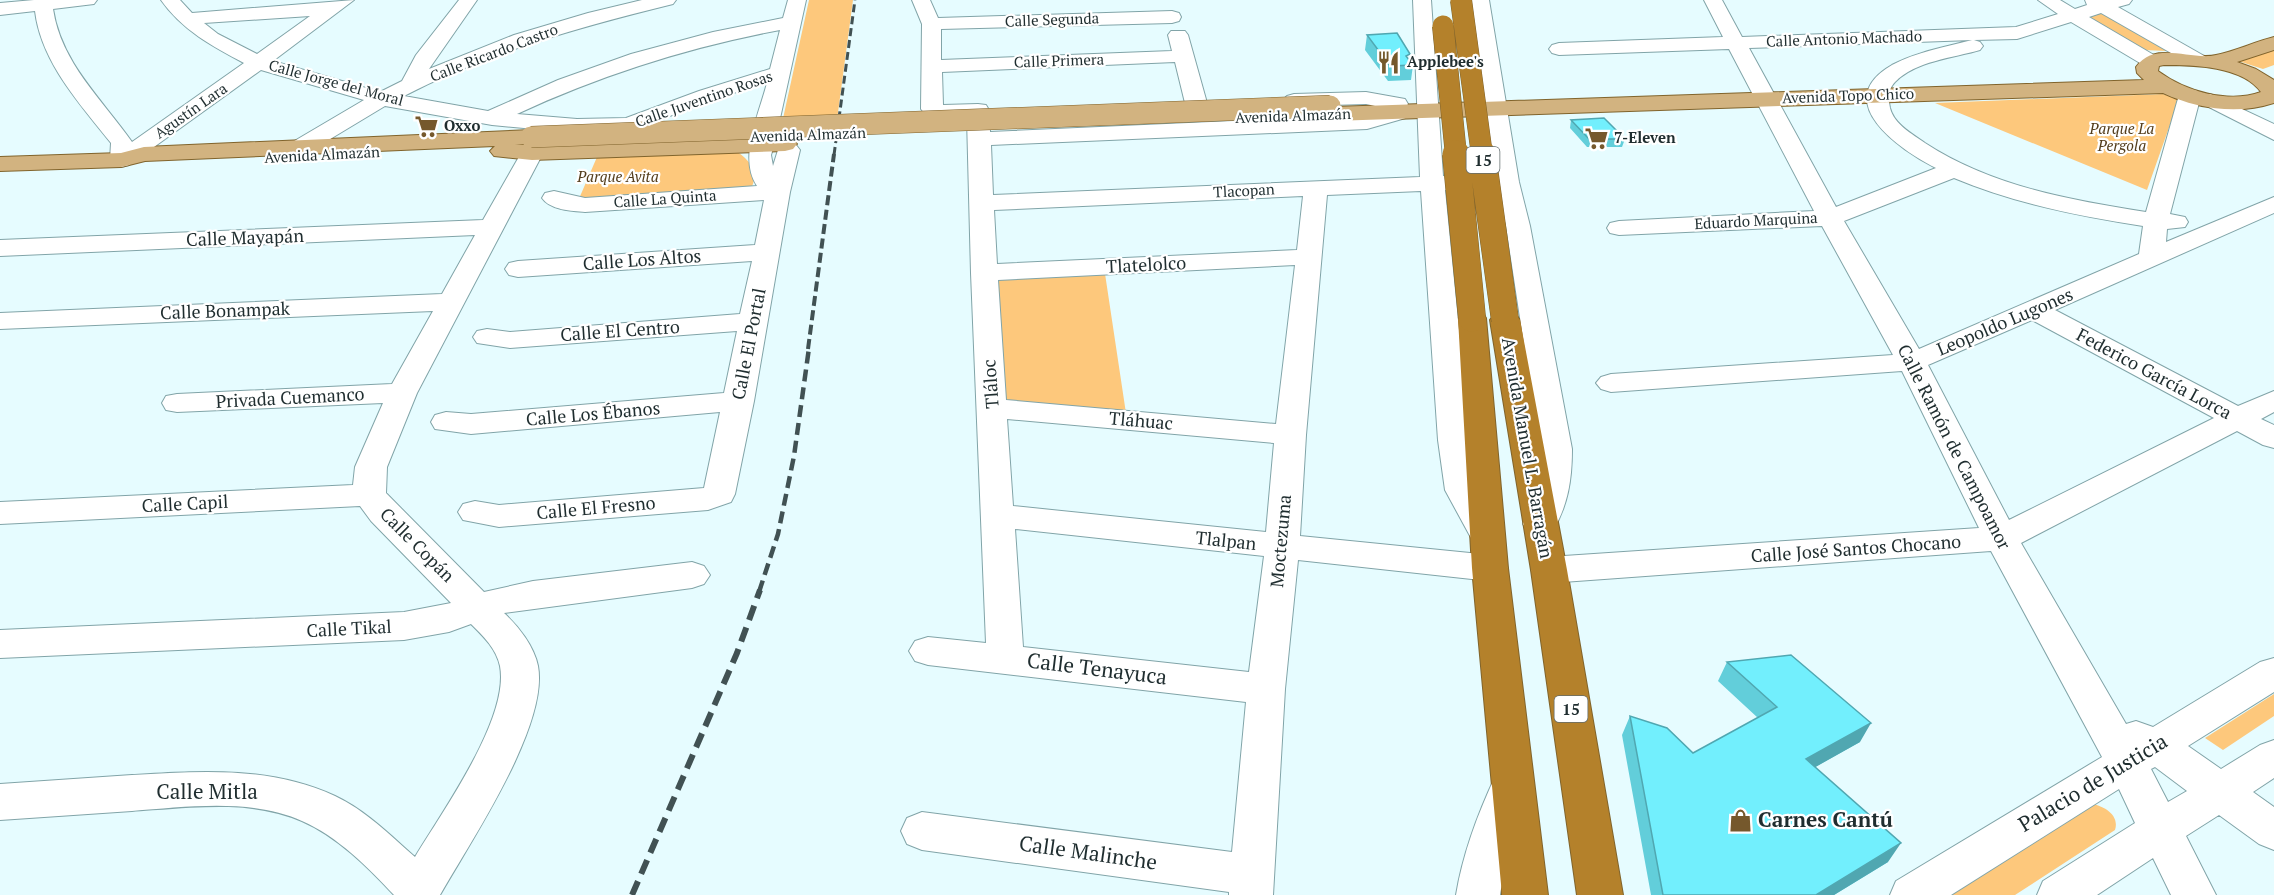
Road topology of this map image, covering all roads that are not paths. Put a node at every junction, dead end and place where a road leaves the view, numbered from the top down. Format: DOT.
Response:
graph roads {
  1 [pos="88,0"];
  2 [pos="170,0"];
  3 [pos="468,0"];
  4 [pos="580,0"];
  5 [pos="667,0"];
  6 [pos="797,0"];
  7 [pos="921,0"];
  8 [pos="1422,0"];
  9 [pos="1441,0"];
  10 [pos="1461,0"];
  11 [pos="1480,0"];
  12 [pos="1713,0"];
  13 [pos="2048,0"];
  14 [pos="2123,0"];
  15 [pos="43,3"];
  16 [pos="2096,3"];
  17 [pos="339,5"];
  18 [pos="1170,8"];
  19 [pos="0,9"];
  20 [pos="2074,15"];
  21 [pos="187,19"];
  22 [pos="792,22"];
  23 [pos="931,24"];
  24 [pos="566,26"];
  25 [pos="2018,33"];
  26 [pos="1423,36"];
  27 [pos="1486,40"];
  28 [pos="1738,43"];
  29 [pos="2274,43"];
  30 [pos="1559,49"];
  31 [pos="1185,56"];
  32 [pos="2152,62"];
  33 [pos="2206,62"];
  34 [pos="260,63"];
  35 [pos="933,66"];
  36 [pos="780,73"];
  37 [pos="410,86"];
  38 [pos="2167,86"];
  39 [pos="2270,89"];
  40 [pos="1877,96"];
  41 [pos="2200,97"];
  42 [pos="383,99"];
  43 [pos="1768,99"];
  44 [pos="1196,103"];
  45 [pos="1495,104"];
  46 [pos="1427,106"];
  47 [pos="1068,108"];
  48 [pos="1399,108"];
  49 [pos="2247,117"];
  50 [pos="492,118"];
  51 [pos="628,125"];
  52 [pos="978,125"];
  53 [pos="2274,133"];
  54 [pos="1072,135"];
  55 [pos="772,138"];
  56 [pos="450,141"];
  57 [pos="536,144"];
  58 [pos="299,148"];
  59 [pos="121,160"];
  60 [pos="0,164"];
  61 [pos="1955,169"];
  62 [pos="1507,182"];
  63 [pos="1432,183"];
  64 [pos="1316,188"];
  65 [pos="778,192"];
  66 [pos="554,198"];
  67 [pos="981,203"];
  68 [pos="2274,204"];
  69 [pos="1830,218"];
  70 [pos="2156,221"];
  71 [pos="2225,224"];
  72 [pos="490,227"];
  73 [pos="1619,228"];
  74 [pos="0,248"];
  75 [pos="767,252"];
  76 [pos="1309,257"];
  77 [pos="2151,258"];
  78 [pos="518,269"];
  79 [pos="984,273"];
  80 [pos="450,302"];
  81 [pos="2035,310"];
  82 [pos="0,321"];
  83 [pos="754,321"];
  84 [pos="487,337"];
  85 [pos="1912,362"];
  86 [pos="1611,383"];
  87 [pos="402,393"];
  88 [pos="2274,400"];
  89 [pos="739,401"];
  90 [pos="177,403"];
  91 [pos="993,408"];
  92 [pos="2238,419"];
  93 [pos="446,422"];
  94 [pos="1290,435"];
  95 [pos="2274,438"];
  96 [pos="369,495"];
  97 [pos="717,495"];
  98 [pos="475,512"];
  99 [pos="0,513"];
  100 [pos="999,516"];
  101 [pos="1540,524"];
  102 [pos="2001,538"];
  103 [pos="1282,547"];
  104 [pos="1489,553"];
  105 [pos="1549,570"];
  106 [pos="692,576"];
  107 [pos="480,607"];
  108 [pos="0,644"];
  109 [pos="928,651"];
  110 [pos="1005,658"];
  111 [pos="2274,673"];
  112 [pos="1266,689"];
  113 [pos="2141,754"];
  114 [pos="2274,757"];
  115 [pos="1513,781"];
  116 [pos="2220,792"];
  117 [pos="0,802"];
  118 [pos="2160,830"];
  119 [pos="922,831"];
  120 [pos="2274,831"];
  121 [pos="1252,885"];
  122 [pos="417,892"];
  123 [pos="1478,895"];
  124 [pos="1525,895"];
  125 [pos="1600,895"];
  126 [pos="1912,895"];
  127 [pos="2059,895"];
  128 [pos="2194,895"];
  1 -- 15 [label="street"];
  2 -- 21 [label="street, Calle Jorge del Moral"];
  3 -- 37 [label="street"];
  4 -- 24 [label="street"];
  5 -- 24 [label="street, Calle Ricardo Castro"];
  6 -- 22 [label="street"];
  7 -- 23 [label="street"];
  8 -- 26 [label="street"];
  9 -- 104 [label="highway, Avenida Manuel L. Barragán / 15, bridge"];
  10 -- 101 [label="highway, Avenida Manuel L. Barragán / 15, bridge"];
  11 -- 27 [label="street"];
  12 -- 28 [label="street, Calle Ramón de Campoamor"];
  13 -- 20 [label="street"];
  14 -- 16 [label="street, Calle Antonio Machado"];
  15 -- 19 [label="street"];
  15 -- 59 [label="street"];
  16 -- 20 [label="street, Calle Antonio Machado"];
  16 -- 33 [label="street"];
  17 -- 21 [label="street"];
  17 -- 34 [label="street, Agustín Lara"];
  18 -- 23 [label="street, Calle Segunda"];
  18 -- 31 [label="street"];
  20 -- 25 [label="street, Calle Antonio Machado"];
  20 -- 32 [label="street"];
  21 -- 34 [label="street, Calle Jorge del Moral"];
  22 -- 36 [label="street"];
  22 -- 50 [label="street"];
  23 -- 35 [label="street"];
  24 -- 37 [label="street, Calle Ricardo Castro"];
  25 -- 28 [label="street, Calle Antonio Machado"];
  25 -- 40 [label="street"];
  26 -- 27 [label="street"];
  26 -- 46 [label="street"];
  27 -- 45 [label="street"];
  28 -- 30 [label="street, Calle Antonio Machado"];
  28 -- 43 [label="street, Calle Ramón de Campoamor"];
  29 -- 33 [label="main road"];
  31 -- 35 [label="street, Calle Primera"];
  31 -- 44 [label="street"];
  32 -- 33 [label="main road"];
  32 -- 38 [label="main road"];
  33 -- 39 [label="main road"];
  34 -- 42 [label="street, Calle Jorge del Moral"];
  34 -- 59 [label="street, Agustín Lara"];
  35 -- 52 [label="street"];
  36 -- 51 [label="street, Calle Juventino Rosas"];
  36 -- 55 [label="street"];
  37 -- 42 [label="street, Calle Ricardo Castro"];
  38 -- 40 [label="main road, Avenida Topo Chico"];
  38 -- 41 [label="main road"];
  39 -- 41 [label="main road"];
  39 -- 49 [label="street"];
  40 -- 43 [label="main road, Avenida Topo Chico"];
  40 -- 61 [label="street"];
  41 -- 49 [label="street"];
  41 -- 70 [label="street"];
  42 -- 50 [label="street, Calle Jorge del Moral"];
  42 -- 58 [label="street, Calle Ricardo Castro"];
  43 -- 45 [label="main road, Avenida Topo Chico"];
  43 -- 69 [label="street, Calle Ramón de Campoamor"];
  44 -- 47 [label="street"];
  44 -- 48 [label="street"];
  45 -- 46 [label="main road, Avenida Almazán"];
  45 -- 62 [label="street"];
  46 -- 48 [label="main road, Avenida Almazán"];
  46 -- 63 [label="street"];
  47 -- 52 [label="street"];
  47 -- 54 [label="street"];
  48 -- 54 [label="street"];
  48 -- 57 [label="main road, Avenida Almazán"];
  49 -- 53 [label="street"];
  50 -- 51 [label="street, Calle Jorge del Moral"];
  50 -- 56 [label="street"];
  50 -- 57 [label="street"];
  52 -- 54 [label="street"];
  52 -- 67 [label="street, Tláloc"];
  55 -- 57 [label="main road"];
  55 -- 65 [label="street"];
  56 -- 57 [label="main road, Avenida Almazán"];
  56 -- 58 [label="main road, Avenida Almazán"];
  57 -- 59 [label="main road, Avenida Almazán"];
  57 -- 72 [label="street, Calle Copán"];
  58 -- 59 [label="main road, Avenida Almazán"];
  59 -- 60 [label="main road, Avenida Almazán"];
  61 -- 69 [label="street, Eduardo Marquina"];
  61 -- 70 [label="street"];
  62 -- 63 [label="street, Tlacopan"];
  62 -- 101 [label="street"];
  63 -- 64 [label="street, Tlacopan"];
  63 -- 104 [label="street"];
  64 -- 67 [label="street, Tlacopan"];
  64 -- 76 [label="street, Moctezuma"];
  65 -- 66 [label="street, Calle La Quinta"];
  65 -- 75 [label="street, Calle El Portal"];
  67 -- 79 [label="street, Tláloc"];
  68 -- 71 [label="street, Leopoldo Lugones"];
  69 -- 73 [label="street, Eduardo Marquina"];
  69 -- 85 [label="street, Calle Ramón de Campoamor"];
  70 -- 71 [label="street"];
  70 -- 77 [label="street"];
  71 -- 77 [label="street, Leopoldo Lugones"];
  72 -- 74 [label="street, Calle Mayapán"];
  72 -- 80 [label="street, Calle Copán"];
  75 -- 78 [label="street, Calle Los Altos"];
  75 -- 83 [label="street, Calle El Portal"];
  76 -- 79 [label="street, Tlatelolco"];
  76 -- 94 [label="street, Moctezuma"];
  77 -- 81 [label="street, Leopoldo Lugones"];
  79 -- 91 [label="street, Tláloc"];
  80 -- 82 [label="street, Calle Bonampak"];
  80 -- 87 [label="street, Calle Copán"];
  81 -- 85 [label="street, Leopoldo Lugones"];
  81 -- 92 [label="street, Federico García Lorca"];
  83 -- 84 [label="street, Calle El Centro"];
  83 -- 89 [label="street, Calle El Portal"];
  85 -- 86 [label="street, Leopoldo Lugones"];
  85 -- 102 [label="street, Calle Ramón de Campoamor"];
  87 -- 90 [label="street, Privada Cuemanco"];
  87 -- 96 [label="street, Calle Copán"];
  88 -- 92 [label="street, Calle José Santos Chocano"];
  89 -- 93 [label="street, Calle Los Ébanos"];
  89 -- 97 [label="street, Calle El Portal"];
  91 -- 94 [label="street, Tláhuac"];
  91 -- 100 [label="street, Tláloc"];
  92 -- 95 [label="street, Federico García Lorca"];
  92 -- 102 [label="street, Calle José Santos Chocano"];
  94 -- 103 [label="street, Moctezuma"];
  96 -- 99 [label="street, Calle Capil"];
  96 -- 107 [label="street, Calle Copán"];
  97 -- 98 [label="street, Calle El Fresno"];
  100 -- 103 [label="street, Tlalpan"];
  100 -- 110 [label="street, Tláloc"];
  101 -- 105 [label="highway, Avenida Manuel L. Barragán / 15"];
  102 -- 105 [label="street, Calle José Santos Chocano"];
  102 -- 113 [label="street, Calle Ramón de Campoamor"];
  103 -- 104 [label="street, Tlalpan"];
  103 -- 112 [label="street, Moctezuma"];
  104 -- 115 [label="highway, Avenida Manuel L. Barragán / 15"];
  105 -- 125 [label="highway, Avenida Manuel L. Barragán / 15"];
  106 -- 107 [label="street, Calle Tikal"];
  107 -- 108 [label="street, Calle Tikal"];
  107 -- 122 [label="street, Calle Copán"];
  109 -- 110 [label="street, Calle Tenayuca"];
  110 -- 112 [label="street, Calle Tenayuca"];
  111 -- 113 [label="street, Palacio de Justicia"];
  112 -- 121 [label="street, Moctezuma"];
  113 -- 116 [label="street"];
  113 -- 118 [label="street"];
  113 -- 126 [label="street, Palacio de Justicia"];
  114 -- 116 [label="street"];
  115 -- 123 [label="street"];
  115 -- 124 [label="highway, Avenida Manuel L. Barragán / 15"];
  116 -- 118 [label="street"];
  116 -- 120 [label="street"];
  117 -- 122 [label="street, Calle Mitla"];
  118 -- 127 [label="street"];
  118 -- 128 [label="street"];
  119 -- 121 [label="street, Calle Malinche"];
}
